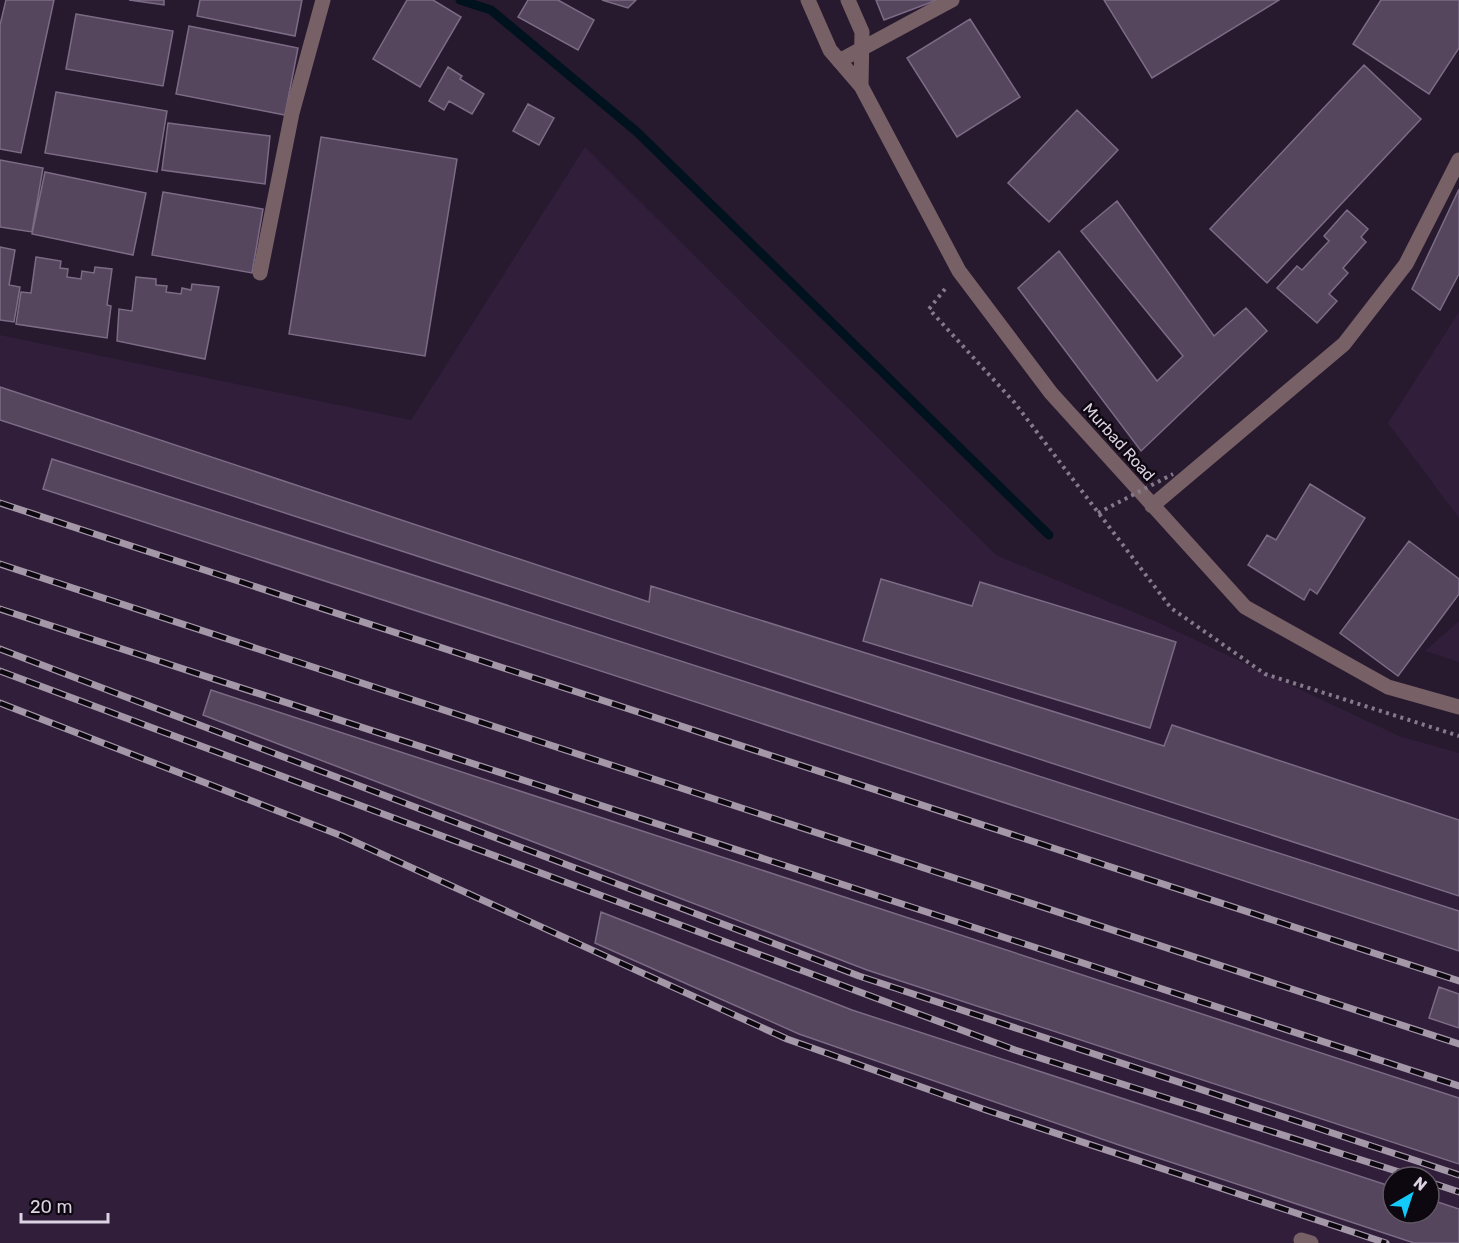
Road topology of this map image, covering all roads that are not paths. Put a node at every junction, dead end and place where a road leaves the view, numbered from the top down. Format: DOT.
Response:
graph roads {
  1 [pos="323,0"];
  2 [pos="808,0"];
  3 [pos="848,0"];
  4 [pos="952,0"];
  5 [pos="861,50"];
  6 [pos="839,62"];
  7 [pos="861,86"];
  8 [pos="1459,160"];
  9 [pos="260,273"];
  10 [pos="1152,506"];
  11 [pos="1459,707"];
  1 -- 9 [label="street"];
  2 -- 6 [label="street, Murbad Road"];
  3 -- 5 [label="street, Murbad Road"];
  4 -- 5 [label="street"];
  5 -- 6 [label="street"];
  5 -- 7 [label="street, Murbad Road"];
  6 -- 7 [label="street, Murbad Road"];
  7 -- 10 [label="street, Murbad Road"];
  8 -- 10 [label="street"];
  10 -- 11 [label="street, Murbad Road"];
}
